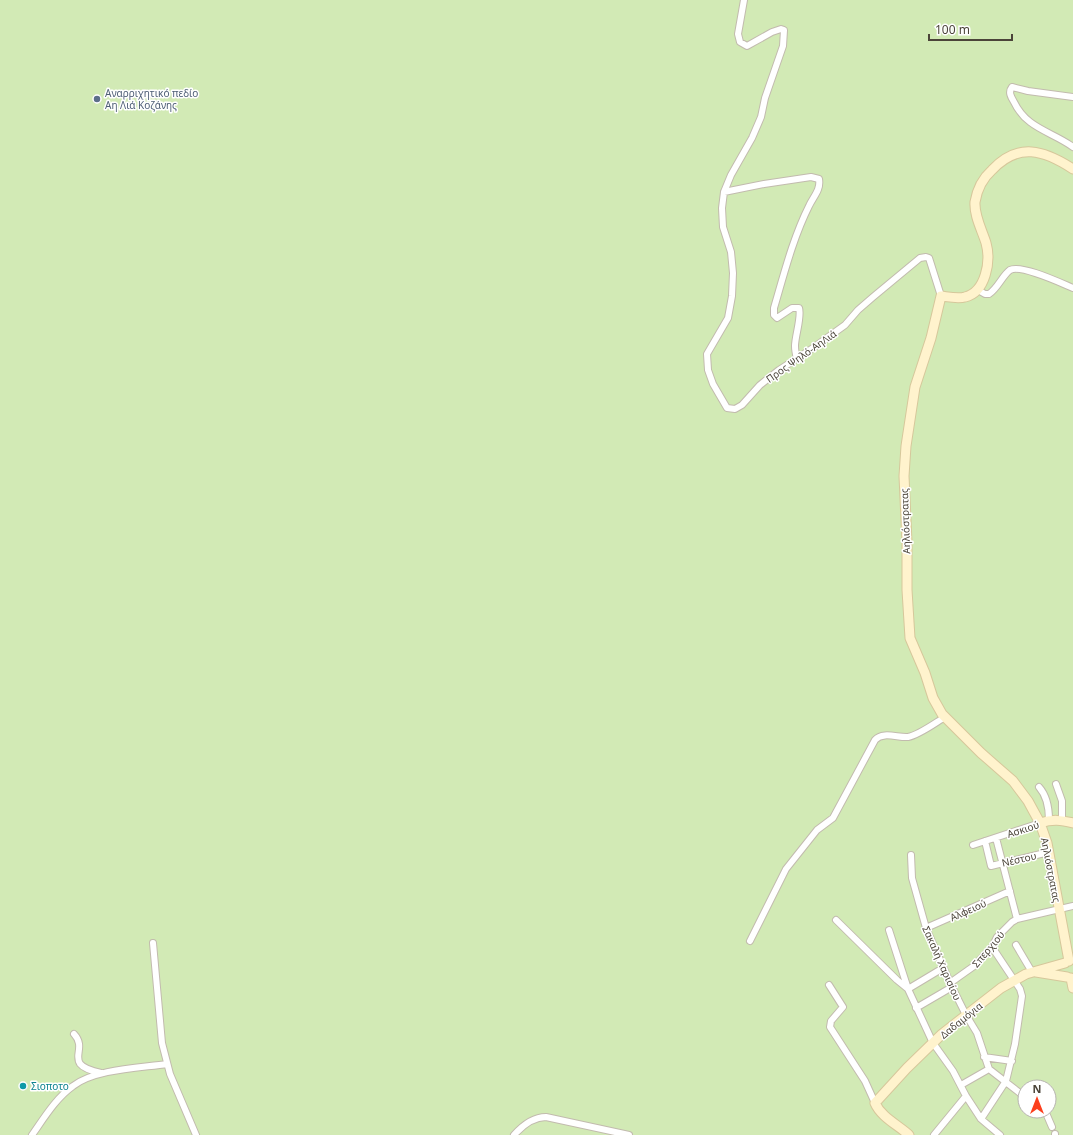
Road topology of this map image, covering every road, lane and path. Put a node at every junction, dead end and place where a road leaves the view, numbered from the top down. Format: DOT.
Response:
graph roads {
  1 [pos="744,0"];
  2 [pos="1073,96"];
  3 [pos="1073,147"];
  4 [pos="1073,169"];
  5 [pos="724,192"];
  6 [pos="1073,288"];
  7 [pos="978,290"];
  8 [pos="941,296"];
  9 [pos="797,359"];
  10 [pos="945,717"];
  11 [pos="1056,784"];
  12 [pos="1039,787"];
  13 [pos="1049,820"];
  14 [pos="1062,820"];
  15 [pos="1040,823"];
  16 [pos="1073,823"];
  17 [pos="996,838"];
  18 [pos="985,841"];
  19 [pos="973,845"];
  20 [pos="1049,852"];
  21 [pos="911,855"];
  22 [pos="1002,863"];
  23 [pos="1010,891"];
  24 [pos="1073,906"];
  25 [pos="1059,909"];
  26 [pos="1017,919"];
  27 [pos="836,920"];
  28 [pos="926,928"];
  29 [pos="889,930"];
  30 [pos="750,941"];
  31 [pos="153,943"];
  32 [pos="1016,945"];
  33 [pos="992,946"];
  34 [pos="1069,962"];
  35 [pos="943,968"];
  36 [pos="1032,972"];
  37 [pos="1070,977"];
  38 [pos="1014,980"];
  39 [pos="829,985"];
  40 [pos="951,985"];
  41 [pos="1073,988"];
  42 [pos="908,989"];
  43 [pos="916,1008"];
  44 [pos="966,1015"];
  45 [pos="74,1034"];
  46 [pos="933,1042"];
  47 [pos="984,1057"];
  48 [pos="1012,1061"];
  49 [pos="167,1064"];
  50 [pos="989,1069"];
  51 [pos="103,1074"];
  52 [pos="1006,1081"];
  53 [pos="961,1085"];
  54 [pos="1017,1090"];
  55 [pos="966,1096"];
  56 [pos="875,1103"];
  57 [pos="981,1119"];
  58 [pos="1049,1119"];
  59 [pos="1052,1127"];
  60 [pos="32,1135"];
  61 [pos="196,1135"];
  62 [pos="514,1135"];
  63 [pos="629,1135"];
  64 [pos="909,1135"];
  65 [pos="934,1135"];
  66 [pos="1000,1135"];
  1 -- 5 [label="street, Προς Ψηλό-ΑηΛιά"];
  2 -- 3 [label="street"];
  4 -- 7 [label="street"];
  5 -- 9 [label="street, Προς Ψηλό-ΑηΛιά"];
  5 -- 9 [label="street"];
  6 -- 7 [label="street"];
  7 -- 8 [label="street"];
  8 -- 9 [label="street, Προς Ψηλό-ΑηΛιά"];
  8 -- 10 [label="street, Αηλιόστρατας"];
  10 -- 15 [label="street, Αηλιόστρατας"];
  10 -- 30 [label="street"];
  11 -- 14 [label="street"];
  12 -- 13 [label="street"];
  13 -- 14 [label="street, Ασκιού"];
  13 -- 15 [label="street, Ασκιού"];
  14 -- 16 [label="street, Ασκιού"];
  15 -- 17 [label="street, Ασκιού"];
  15 -- 20 [label="street, Αηλιόστρατας"];
  17 -- 18 [label="street, Ασκιού"];
  17 -- 22 [label="street"];
  18 -- 19 [label="street, Ασκιού"];
  18 -- 22 [label="street, Νέστου"];
  20 -- 22 [label="street, Νέστου"];
  20 -- 25 [label="street, Αηλιόστρατας"];
  21 -- 28 [label="street, Σακαλή Χαρισίου"];
  22 -- 23 [label="street"];
  23 -- 26 [label="street"];
  23 -- 28 [label="street, Αλφειού"];
  24 -- 25 [label="street, Σπερχιού"];
  25 -- 26 [label="street, Σπερχιού"];
  25 -- 34 [label="street, Αηλιόστρατας"];
  26 -- 33 [label="street, Σπερχιού"];
  27 -- 42 [label="street"];
  28 -- 35 [label="street, Σακαλή Χαρισίου"];
  29 -- 42 [label="street"];
  31 -- 49 [label="street"];
  32 -- 36 [label="street"];
  33 -- 38 [label="street"];
  33 -- 40 [label="street, Σπερχιού"];
  34 -- 36 [label="street, Δαδαμόγια"];
  34 -- 37 [label="street, Αηλιόστρατας"];
  35 -- 40 [label="street, Σακαλή Χαρισίου"];
  35 -- 42 [label="street"];
  36 -- 37 [label="street"];
  36 -- 38 [label="street, Δαδαμόγια"];
  37 -- 41 [label="street, Αηλιόστρατας"];
  38 -- 44 [label="street, Δαδαμόγια"];
  38 -- 48 [label="street"];
  39 -- 56 [label="street"];
  40 -- 43 [label="street, Σπερχιού"];
  40 -- 44 [label="street, Σακαλή Χαρισίου"];
  42 -- 43 [label="street"];
  43 -- 46 [label="street"];
  44 -- 46 [label="street, Δαδαμόγια"];
  44 -- 47 [label="street, Σακαλή Χαρισίου"];
  45 -- 51 [label="street"];
  46 -- 53 [label="street"];
  46 -- 56 [label="street, Δαδαμόγια"];
  47 -- 48 [label="street"];
  47 -- 50 [label="street, Σακαλή Χαρισίου"];
  48 -- 52 [label="street"];
  49 -- 51 [label="street"];
  49 -- 61 [label="street"];
  50 -- 52 [label="street"];
  50 -- 53 [label="street"];
  51 -- 60 [label="street"];
  52 -- 54 [label="street"];
  52 -- 57 [label="street"];
  53 -- 55 [label="street"];
  55 -- 57 [label="street"];
  55 -- 65 [label="street"];
  56 -- 64 [label="street"];
  57 -- 66 [label="street"];
  58 -- 59 [label="street"];
  62 -- 63 [label="street"];
}
